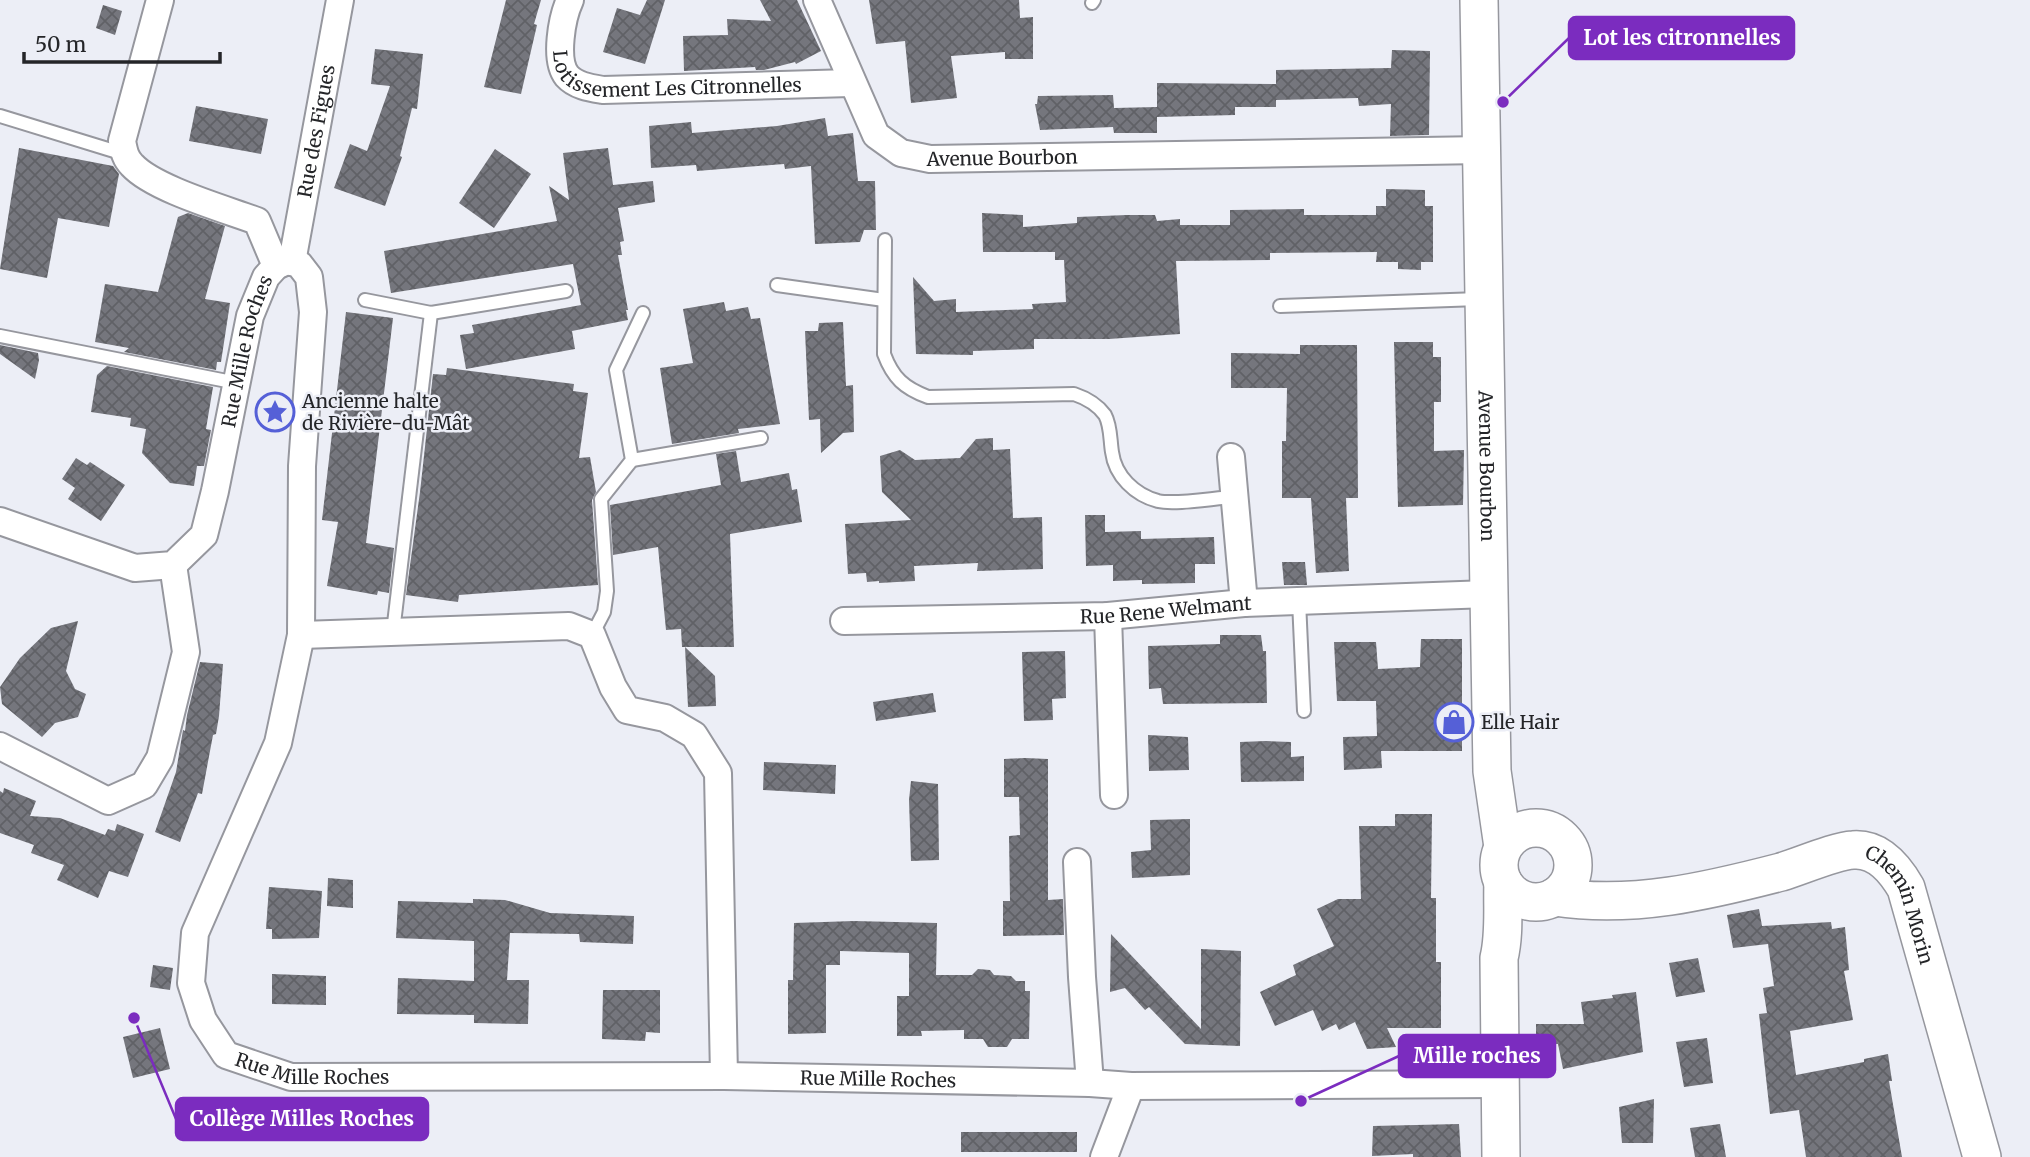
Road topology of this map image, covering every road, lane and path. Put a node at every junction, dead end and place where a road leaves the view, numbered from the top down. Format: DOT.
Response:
graph roads {
  1 [pos="160,0"];
  2 [pos="340,0"];
  3 [pos="570,0"];
  4 [pos="817,0"];
  5 [pos="1479,0"];
  6 [pos="852,83"];
  7 [pos="0,116"];
  8 [pos="1483,150"];
  9 [pos="901,153"];
  10 [pos="124,154"];
  11 [pos="885,240"];
  12 [pos="284,264"];
  13 [pos="777,285"];
  14 [pos="566,291"];
  15 [pos="1483,299"];
  16 [pos="365,300"];
  17 [pos="884,300"];
  18 [pos="1280,306"];
  19 [pos="431,313"];
  20 [pos="643,313"];
  21 [pos="0,336"];
  22 [pos="237,383"];
  23 [pos="761,438"];
  24 [pos="1231,457"];
  25 [pos="632,460"];
  26 [pos="1234,497"];
  27 [pos="0,522"];
  28 [pos="173,565"];
  29 [pos="1488,594"];
  30 [pos="1299,601"];
  31 [pos="1244,603"];
  32 [pos="1108,616"];
  33 [pos="844,621"];
  34 [pos="393,632"];
  35 [pos="301,635"];
  36 [pos="592,635"];
  37 [pos="1304,711"];
  38 [pos="0,746"];
  39 [pos="1494,781"];
  40 [pos="1114,794"];
  41 [pos="1545,828"];
  42 [pos="1077,862"];
  43 [pos="1574,862"];
  44 [pos="1503,864"];
  45 [pos="1546,900"];
  46 [pos="1631,900"];
  47 [pos="1503,940"];
  48 [pos="724,1076"];
  49 [pos="1090,1083"];
  50 [pos="1499,1084"];
  51 [pos="1131,1086"];
  52 [pos="1104,1157"];
  53 [pos="1501,1157"];
  54 [pos="1982,1157"];
  1 -- 10 [label="street"];
  2 -- 12 [label="street, Rue des Figues"];
  3 -- 6 [label="street, Lotissement Les Citronnelles"];
  4 -- 6 [label="street, Lotissement Les Citronnelles"];
  5 -- 8 [label="street, Avenue Bourbon"];
  6 -- 9 [label="street, Lotissement Les Citronnelles"];
  7 -- 10 [label="lane"];
  8 -- 9 [label="street, Avenue Bourbon"];
  8 -- 15 [label="street, Avenue Bourbon"];
  10 -- 12 [label="street"];
  11 -- 17 [label="lane"];
  12 -- 22 [label="street, Rue Mille Roches"];
  12 -- 35 [label="street, Rue Mille Roches"];
  13 -- 17 [label="lane"];
  14 -- 19 [label="lane"];
  15 -- 18 [label="lane"];
  15 -- 29 [label="street, Avenue Bourbon"];
  16 -- 19 [label="lane"];
  17 -- 26 [label="lane"];
  19 -- 34 [label="lane"];
  20 -- 25 [label="lane"];
  21 -- 22 [label="lane"];
  22 -- 28 [label="street, Rue Mille Roches"];
  23 -- 25 [label="lane"];
  24 -- 26 [label="street"];
  25 -- 36 [label="lane"];
  26 -- 31 [label="street"];
  27 -- 28 [label="street"];
  28 -- 38 [label="street"];
  29 -- 30 [label="street, Rue Rene Welmant"];
  29 -- 39 [label="street, Avenue Bourbon"];
  30 -- 31 [label="street, Rue Rene Welmant"];
  30 -- 37 [label="lane"];
  31 -- 32 [label="street, Rue Rene Welmant"];
  32 -- 33 [label="street, Rue Rene Welmant"];
  32 -- 40 [label="street"];
  34 -- 35 [label="street"];
  34 -- 36 [label="street"];
  35 -- 48 [label="street, Rue Mille Roches"];
  36 -- 48 [label="street"];
  39 -- 41 [label="street"];
  39 -- 44 [label="street, Avenue Bourbon"];
  41 -- 43 [label="street"];
  41 -- 44 [label="street"];
  42 -- 49 [label="street"];
  43 -- 45 [label="street"];
  43 -- 46 [label="street"];
  44 -- 45 [label="street"];
  44 -- 47 [label="street, Avenue Bourbon"];
  45 -- 46 [label="street, Chemin Morin"];
  45 -- 47 [label="street"];
  46 -- 54 [label="street, Chemin Morin"];
  47 -- 50 [label="street, Avenue Bourbon"];
  48 -- 49 [label="street, Rue Mille Roches"];
  49 -- 51 [label="street, Rue Mille Roches"];
  50 -- 51 [label="street, Rue Mille Roches"];
  50 -- 53 [label="street, Avenue Bourbon"];
  51 -- 52 [label="street"];
}
